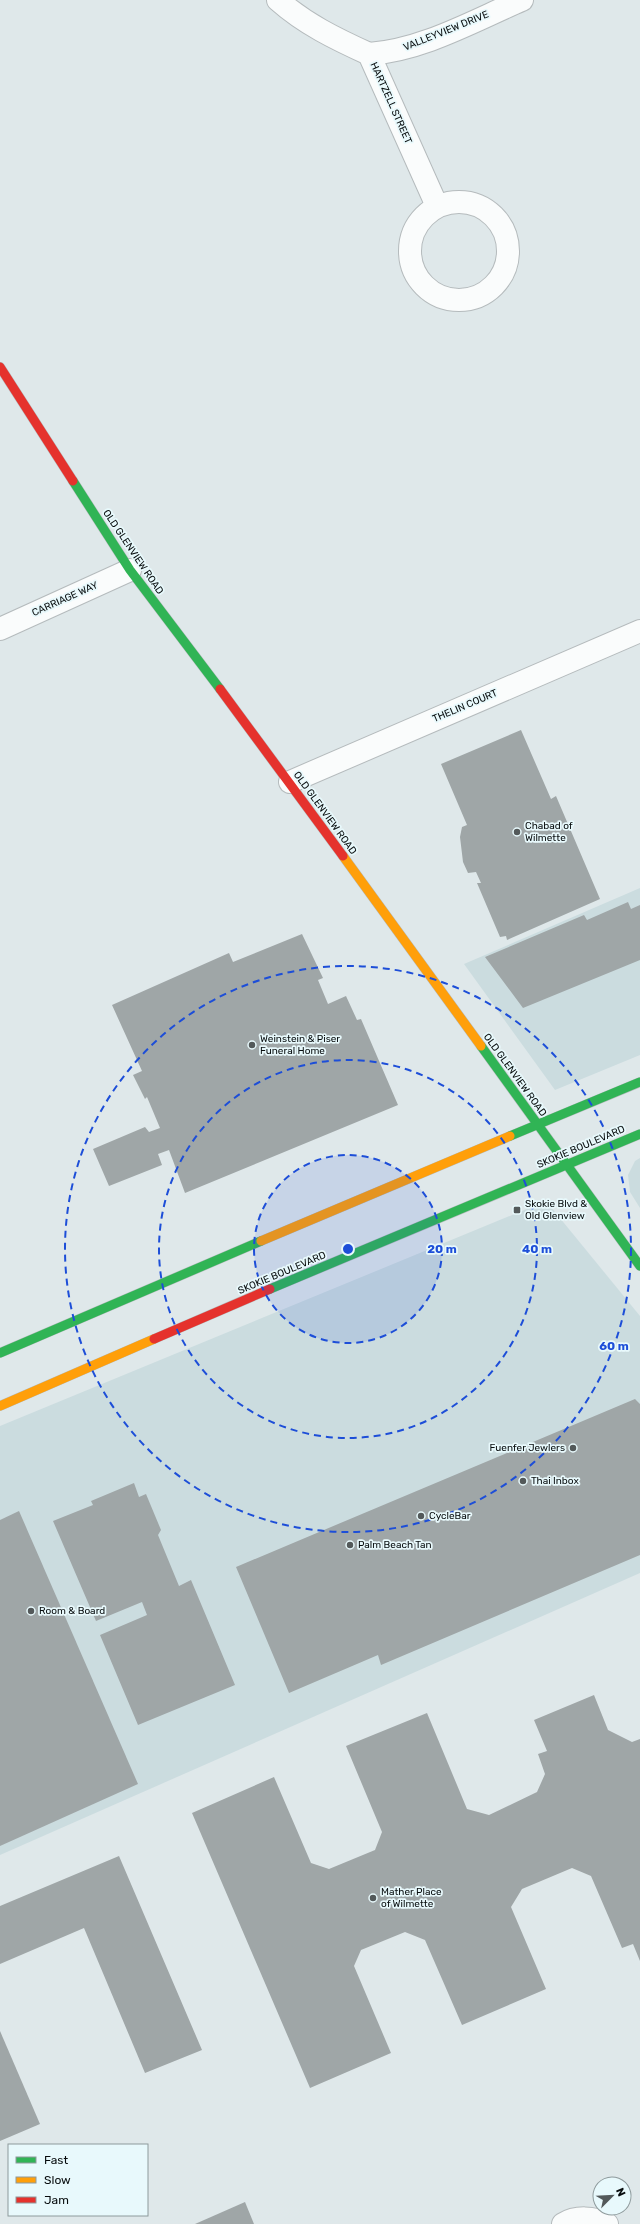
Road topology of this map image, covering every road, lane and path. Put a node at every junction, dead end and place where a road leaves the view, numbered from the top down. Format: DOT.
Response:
graph roads {
  1 [pos="278,0"];
  2 [pos="522,0"];
  3 [pos="369,54"];
  4 [pos="437,206"];
  5 [pos="0,367"];
  6 [pos="130,570"];
  7 [pos="0,629"];
  8 [pos="640,631"];
  9 [pos="290,782"];
  10 [pos="640,1082"];
  11 [pos="537,1125"];
  12 [pos="640,1134"];
  13 [pos="565,1164"];
  14 [pos="640,1266"];
  15 [pos="0,1353"];
  16 [pos="0,1406"];
  17 [pos="563,2224"];
  18 [pos="607,2224"];
  1 -- 3 [label="street, HARTZELL STREET"];
  2 -- 3 [label="street, VALLEYVIEW DRIVE"];
  3 -- 4 [label="street, HARTZELL STREET"];
  4 -- 4 [label="street"];
  5 -- 6 [label="main road, OLD GLENVIEW ROAD"];
  6 -- 7 [label="street, CARRIAGE WAY"];
  6 -- 9 [label="main road, OLD GLENVIEW ROAD"];
  8 -- 9 [label="street, THELIN COURT"];
  9 -- 11 [label="main road, OLD GLENVIEW ROAD"];
  10 -- 11 [label="main road"];
  11 -- 13 [label="main road, OLD GLENVIEW ROAD"];
  11 -- 15 [label="main road"];
  12 -- 13 [label="main road, SKOKIE BOULEVARD"];
  13 -- 14 [label="main road, OLD GLENVIEW ROAD"];
  13 -- 16 [label="main road, SKOKIE BOULEVARD"];
  17 -- 18 [label="street"];
}
